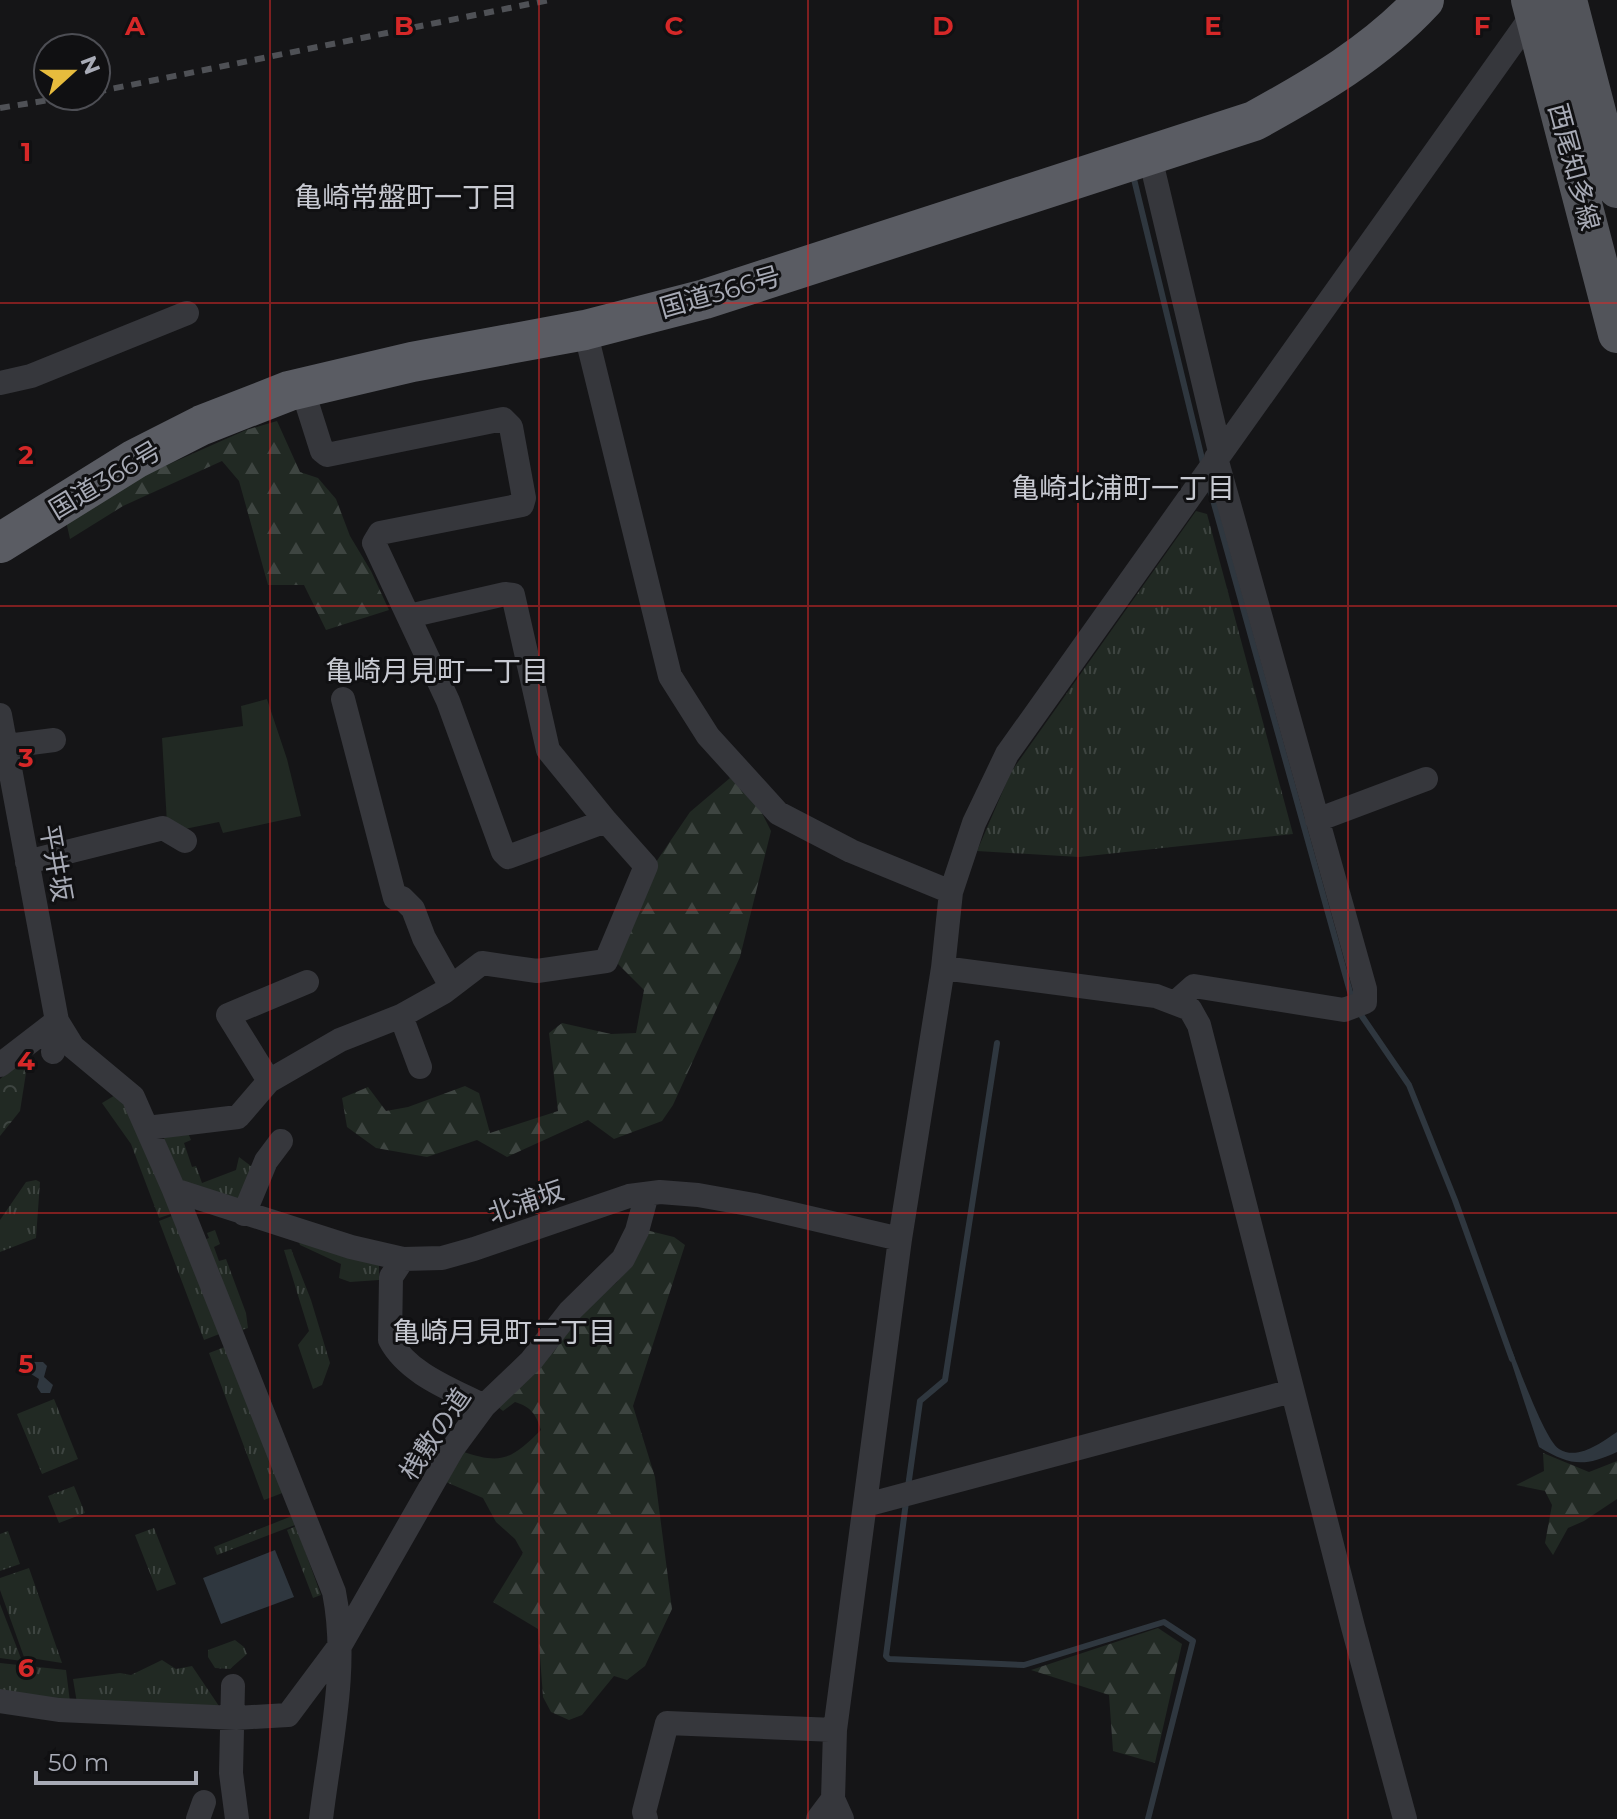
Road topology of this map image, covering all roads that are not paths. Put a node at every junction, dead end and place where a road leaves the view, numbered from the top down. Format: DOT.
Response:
graph roads {
  1 [pos="1424,0"];
  2 [pos="1544,4"];
  3 [pos="1150,157"];
  4 [pos="1617,189"];
  5 [pos="187,313"];
  6 [pos="585,330"];
  7 [pos="1617,334"];
  8 [pos="0,383"];
  9 [pos="302,388"];
  10 [pos="1217,457"];
  11 [pos="0,543"];
  12 [pos="409,616"];
  13 [pos="343,699"];
  14 [pos="0,715"];
  15 [pos="54,740"];
  16 [pos="7,746"];
  17 [pos="1426,779"];
  18 [pos="1317,820"];
  19 [pos="606,821"];
  20 [pos="185,841"];
  21 [pos="27,862"];
  22 [pos="951,892"];
  23 [pos="943,968"];
  24 [pos="307,982"];
  25 [pos="451,986"];
  26 [pos="1176,1002"];
  27 [pos="401,1016"];
  28 [pos="57,1021"];
  29 [pos="53,1052"];
  30 [pos="0,1065"];
  31 [pos="420,1067"];
  32 [pos="269,1081"];
  33 [pos="147,1128"];
  34 [pos="281,1141"];
  35 [pos="174,1190"];
  36 [pos="647,1194"];
  37 [pos="244,1214"];
  38 [pos="900,1239"];
  39 [pos="403,1259"];
  40 [pos="1292,1391"];
  41 [pos="484,1406"];
  42 [pos="866,1505"];
  43 [pos="341,1644"];
  44 [pos="233,1686"];
  45 [pos="0,1701"];
  46 [pos="231,1718"];
  47 [pos="835,1730"];
  48 [pos="831,1812"];
  49 [pos="237,1819"];
  50 [pos="321,1819"];
  51 [pos="646,1819"];
  52 [pos="1405,1819"];
  1 -- 3 [label="highway, 国道366号"];
  2 -- 4 [label="main road, 西尾知多線"];
  2 -- 7 [label="main road, 西尾知多線"];
  2 -- 10 [label="street"];
  3 -- 6 [label="highway, 国道366号"];
  3 -- 10 [label="street"];
  5 -- 8 [label="street"];
  6 -- 9 [label="highway, 国道366号"];
  6 -- 22 [label="street"];
  9 -- 11 [label="highway, 国道366号"];
  9 -- 12 [label="street"];
  10 -- 18 [label="street"];
  10 -- 22 [label="street"];
  12 -- 19 [label="street"];
  12 -- 19 [label="street"];
  13 -- 25 [label="street"];
  14 -- 16 [label="street, 平井坂"];
  15 -- 16 [label="street"];
  16 -- 21 [label="street, 平井坂"];
  17 -- 18 [label="street"];
  18 -- 26 [label="street"];
  19 -- 25 [label="street"];
  20 -- 21 [label="street"];
  21 -- 28 [label="street, 平井坂"];
  22 -- 23 [label="street"];
  23 -- 26 [label="street"];
  23 -- 38 [label="street"];
  24 -- 32 [label="street"];
  25 -- 27 [label="street"];
  26 -- 40 [label="street"];
  27 -- 31 [label="street"];
  27 -- 32 [label="street"];
  28 -- 29 [label="street"];
  28 -- 30 [label="street"];
  28 -- 33 [label="street"];
  32 -- 33 [label="street"];
  33 -- 35 [label="street"];
  34 -- 37 [label="street"];
  35 -- 37 [label="street, 北浦坂"];
  35 -- 43 [label="street"];
  36 -- 38 [label="street, 北浦坂"];
  36 -- 39 [label="street, 北浦坂"];
  36 -- 41 [label="street, 桟敷の道"];
  37 -- 39 [label="street, 北浦坂"];
  38 -- 42 [label="street"];
  39 -- 41 [label="street"];
  40 -- 42 [label="street"];
  40 -- 52 [label="street"];
  41 -- 43 [label="street, 桟敷の道"];
  42 -- 47 [label="street"];
  43 -- 46 [label="street, 桟敷の道"];
  43 -- 50 [label="street"];
  44 -- 46 [label="street"];
  45 -- 46 [label="street"];
  46 -- 49 [label="street"];
  47 -- 48 [label="street"];
  47 -- 51 [label="street"];
}
